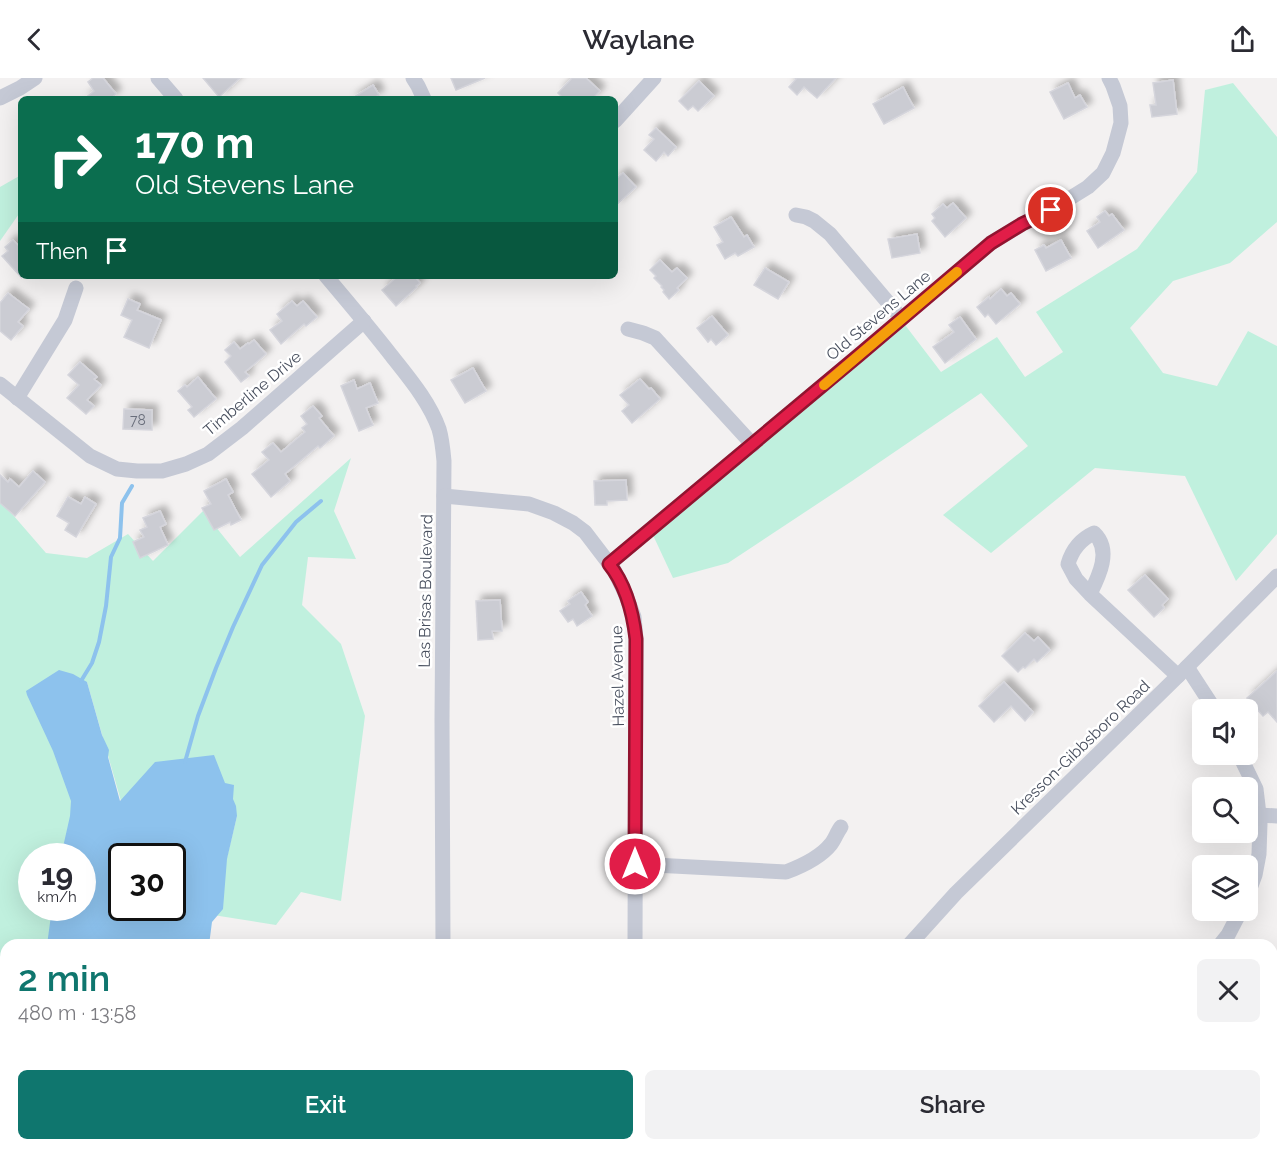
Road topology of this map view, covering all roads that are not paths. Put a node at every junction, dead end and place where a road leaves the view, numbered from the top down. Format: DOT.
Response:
graph roads {
  1 [pos="35,78"];
  2 [pos="158,78"];
  3 [pos="413,78"];
  4 [pos="1109,78"];
  5 [pos="646,81"];
  6 [pos="173,96"];
  7 [pos="422,96"];
  8 [pos="0,98"];
  9 [pos="618,117"];
  10 [pos="796,215"];
  11 [pos="329,279"];
  12 [pos="76,288"];
  13 [pos="902,319"];
  14 [pos="364,321"];
  15 [pos="628,329"];
  16 [pos="0,384"];
  17 [pos="17,398"];
  18 [pos="753,445"];
  19 [pos="444,496"];
  20 [pos="609,564"];
  21 [pos="1277,576"];
  22 [pos="1090,594"];
  23 [pos="1183,672"];
  24 [pos="1206,699"];
  25 [pos="1244,765"];
  26 [pos="1259,815"];
  27 [pos="1277,816"];
  28 [pos="841,827"];
  29 [pos="1258,859"];
  30 [pos="635,864"];
  31 [pos="1235,921"];
  32 [pos="443,939"];
  33 [pos="635,939"];
  34 [pos="914,939"];
  35 [pos="1225,939"];
  1 -- 8 [label="street"];
  2 -- 6 [label="street"];
  3 -- 7 [label="street"];
  4 -- 13 [label="street, Old Stevens Lane"];
  5 -- 9 [label="street"];
  10 -- 13 [label="street"];
  11 -- 14 [label="street, Las Brisas Boulevard"];
  12 -- 17 [label="street"];
  13 -- 18 [label="street, Old Stevens Lane"];
  14 -- 17 [label="street, Timberline Drive"];
  14 -- 19 [label="street, Las Brisas Boulevard"];
  15 -- 18 [label="street"];
  16 -- 17 [label="street, Timberline Drive"];
  18 -- 20 [label="street, Old Stevens Lane"];
  19 -- 20 [label="street, Hazel Avenue"];
  19 -- 32 [label="street, Las Brisas Boulevard"];
  20 -- 30 [label="street, Hazel Avenue"];
  21 -- 23 [label="street, Kresson-Gibbsboro Road"];
  22 -- 23 [label="street"];
  23 -- 24 [label="street"];
  23 -- 34 [label="street, Kresson-Gibbsboro Road"];
  25 -- 26 [label="street"];
  26 -- 27 [label="street"];
  26 -- 29 [label="street"];
  28 -- 30 [label="street"];
  30 -- 33 [label="street, Hazel Avenue"];
  31 -- 35 [label="street"];
}
